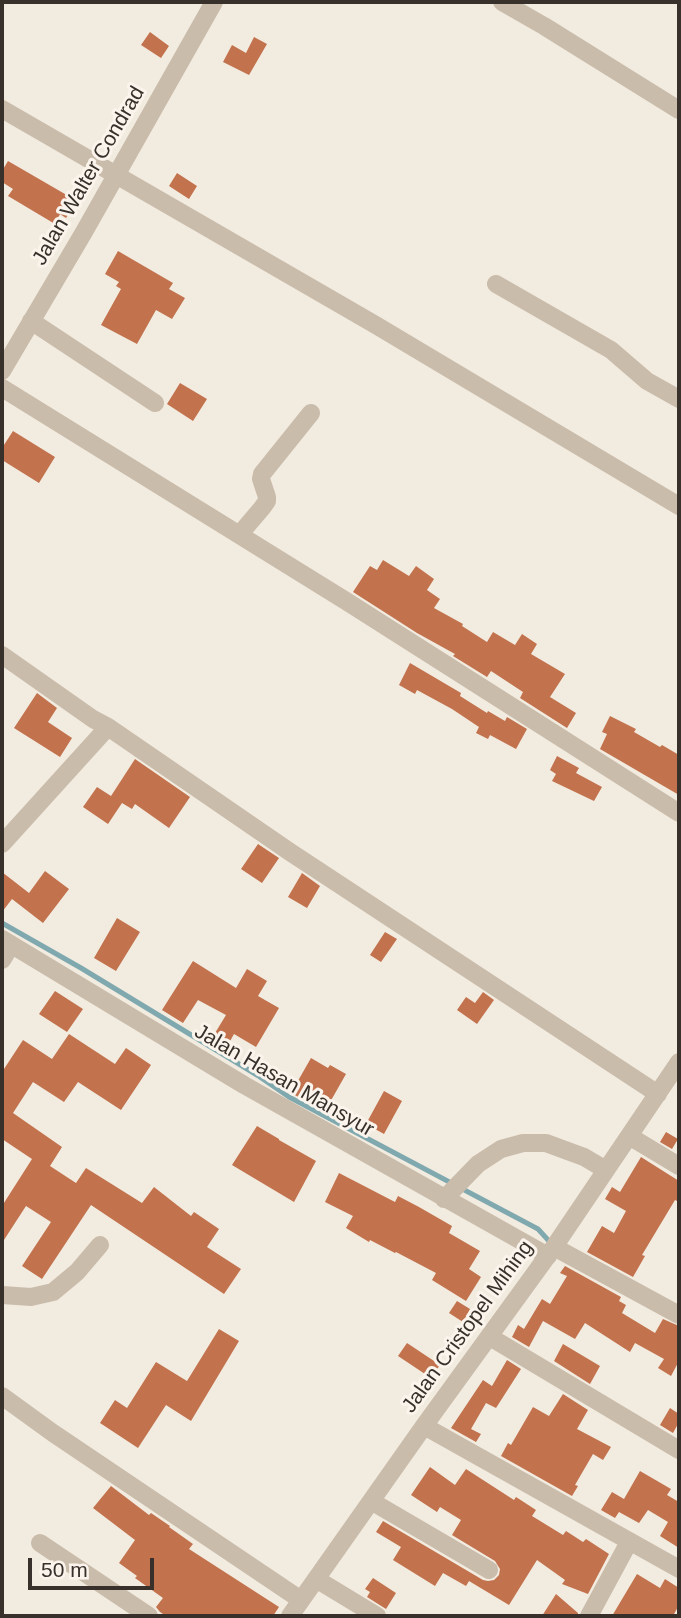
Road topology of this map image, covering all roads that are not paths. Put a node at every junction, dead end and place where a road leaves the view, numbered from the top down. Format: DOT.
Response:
graph roads {
  1 [pos="214,2"];
  2 [pos="502,2"];
  3 [pos="679,110"];
  4 [pos="4,114"];
  5 [pos="116,175"];
  6 [pos="496,284"];
  7 [pos="31,321"];
  8 [pos="2,371"];
  9 [pos="2,388"];
  10 [pos="679,399"];
  11 [pos="155,403"];
  12 [pos="311,413"];
  13 [pos="679,506"];
  14 [pos="239,535"];
  15 [pos="2,654"];
  16 [pos="108,727"];
  17 [pos="679,813"];
  18 [pos="2,844"];
  19 [pos="5,948"];
  20 [pos="679,1062"];
  21 [pos="658,1094"];
  22 [pos="629,1136"];
  23 [pos="679,1166"];
  24 [pos="606,1170"];
  25 [pos="444,1199"];
  26 [pos="100,1245"];
  27 [pos="551,1251"];
  28 [pos="2,1295"];
  29 [pos="679,1315"];
  30 [pos="489,1337"];
  31 [pos="2,1396"];
  32 [pos="424,1426"];
  33 [pos="679,1450"];
  34 [pos="372,1501"];
  35 [pos="629,1542"];
  36 [pos="40,1543"];
  37 [pos="679,1569"];
  38 [pos="489,1570"];
  39 [pos="316,1579"];
  40 [pos="301,1600"];
  41 [pos="149,1616"];
  42 [pos="290,1616"];
  43 [pos="377,1616"];
  44 [pos="589,1616"];
  1 -- 5 [label="street, Jalan Walter Condrad"];
  2 -- 3 [label="street"];
  4 -- 5 [label="street"];
  5 -- 7 [label="street, Jalan Walter Condrad"];
  5 -- 13 [label="street"];
  6 -- 10 [label="street"];
  7 -- 8 [label="street, Jalan Walter Condrad"];
  7 -- 11 [label="street"];
  9 -- 14 [label="street"];
  12 -- 14 [label="street"];
  14 -- 17 [label="street"];
  15 -- 16 [label="street"];
  16 -- 18 [label="street"];
  16 -- 21 [label="street"];
  19 -- 25 [label="street, Jalan Hasan Mansyur"];
  20 -- 21 [label="street, Jalan Cristopel Mihing"];
  21 -- 22 [label="street, Jalan Cristopel Mihing"];
  22 -- 23 [label="street"];
  22 -- 24 [label="street, Jalan Cristopel Mihing"];
  24 -- 25 [label="street"];
  24 -- 27 [label="street, Jalan Cristopel Mihing"];
  25 -- 27 [label="street, Jalan Hasan Mansyur"];
  26 -- 28 [label="street"];
  27 -- 29 [label="street, Jalan Hasan Mansyur"];
  27 -- 30 [label="street, Jalan Cristopel Mihing"];
  30 -- 32 [label="street, Jalan Cristopel Mihing"];
  30 -- 33 [label="street"];
  31 -- 40 [label="street"];
  32 -- 34 [label="street, Jalan Cristopel Mihing"];
  32 -- 35 [label="street"];
  34 -- 38 [label="street"];
  34 -- 39 [label="street, Jalan Cristopel Mihing"];
  35 -- 37 [label="street"];
  35 -- 44 [label="street"];
  36 -- 41 [label="street"];
  39 -- 40 [label="street, Jalan Cristopel Mihing"];
  39 -- 43 [label="street"];
  40 -- 42 [label="street, Jalan Cristopel Mihing"];
}
